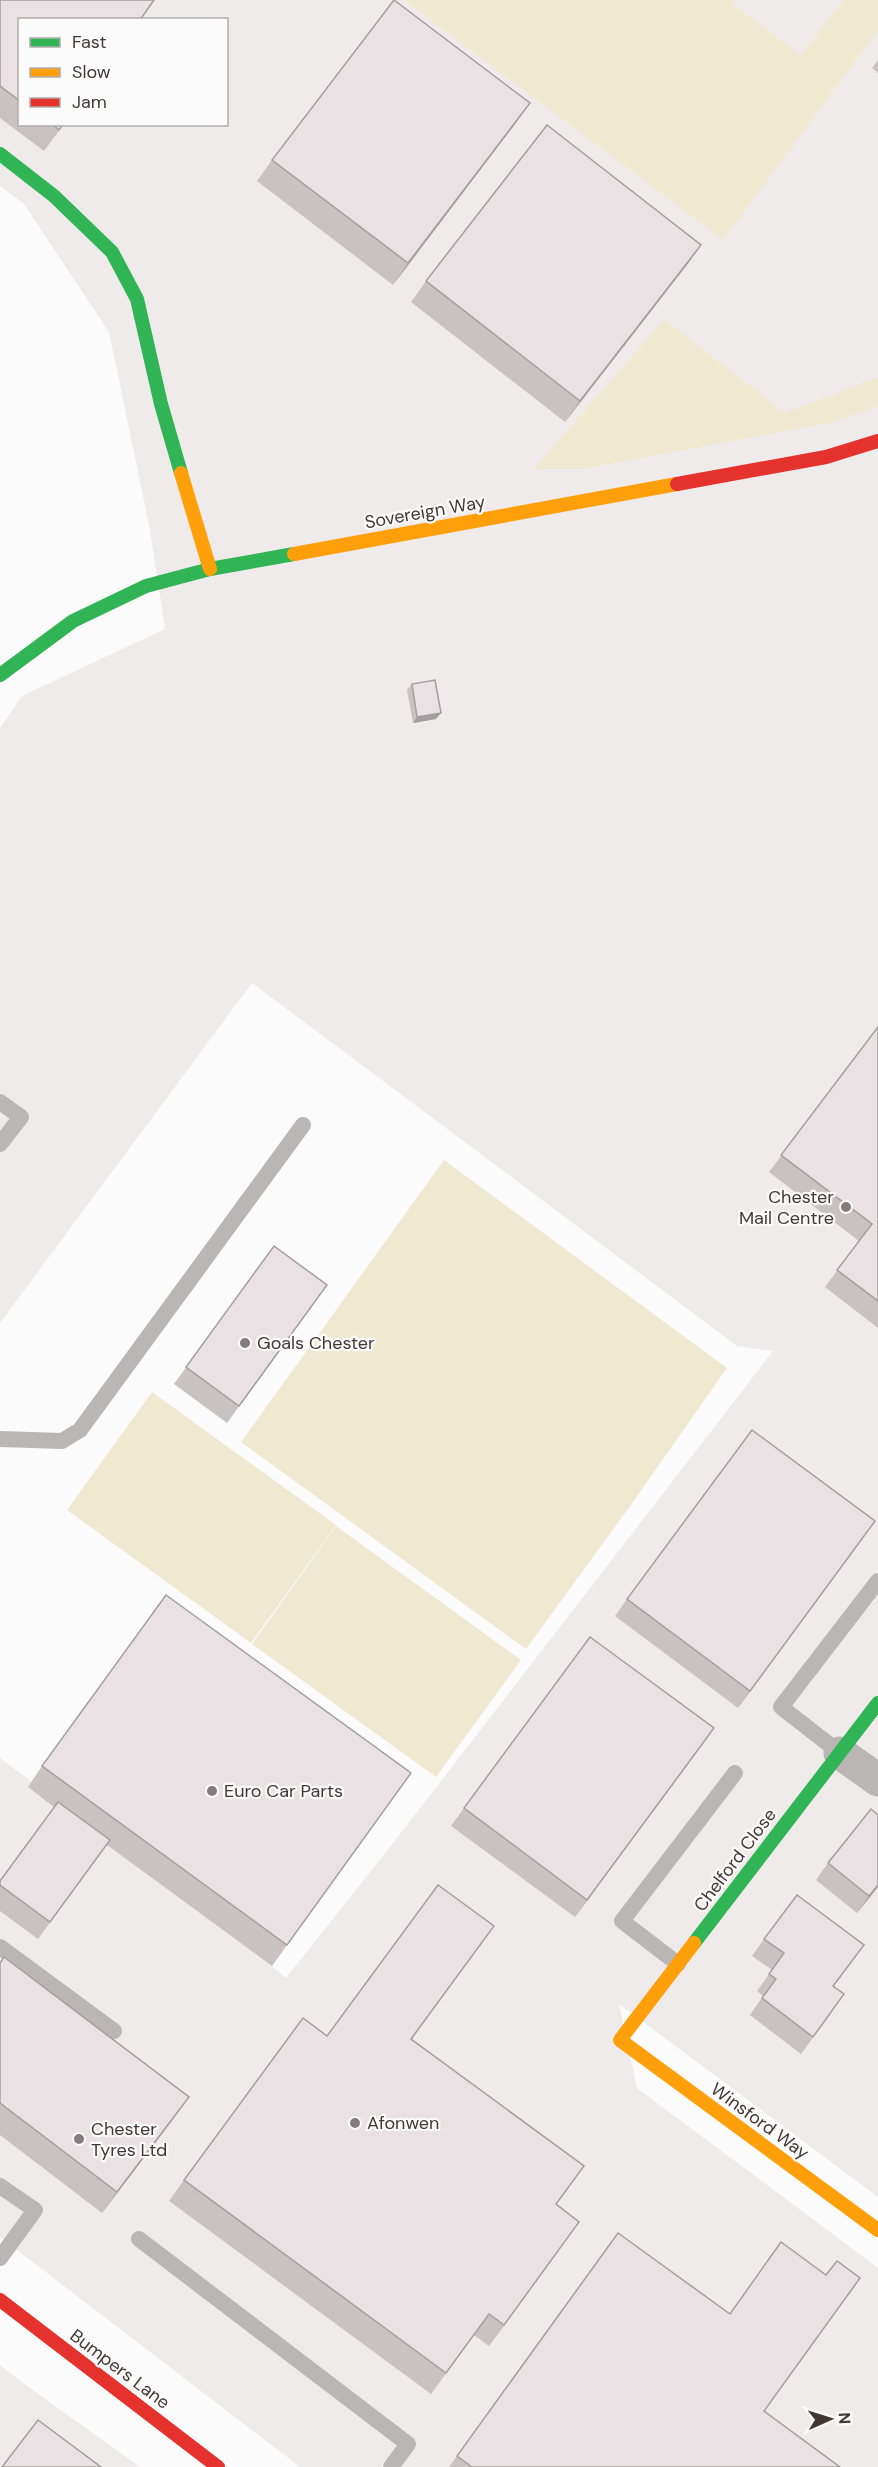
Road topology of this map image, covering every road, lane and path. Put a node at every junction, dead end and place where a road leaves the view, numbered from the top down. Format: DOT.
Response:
graph roads {
  1 [pos="0,154"];
  2 [pos="878,441"];
  3 [pos="210,570"];
  4 [pos="0,675"];
  5 [pos="0,1102"];
  6 [pos="303,1125"];
  7 [pos="0,1144"];
  8 [pos="0,1439"];
  9 [pos="878,1581"];
  10 [pos="878,1703"];
  11 [pos="840,1753"];
  12 [pos="735,1773"];
  13 [pos="878,1780"];
  14 [pos="0,1947"];
  15 [pos="678,1964"];
  16 [pos="114,2031"];
  17 [pos="620,2040"];
  18 [pos="0,2186"];
  19 [pos="878,2230"];
  20 [pos="139,2239"];
  21 [pos="0,2258"];
  22 [pos="0,2300"];
  23 [pos="218,2467"];
  24 [pos="391,2467"];
  1 -- 3 [label="street"];
  2 -- 3 [label="street, Sovereign Way"];
  3 -- 4 [label="street, Sovereign Way"];
  5 -- 7 [label="lane"];
  6 -- 8 [label="lane"];
  9 -- 11 [label="lane"];
  10 -- 11 [label="street, Chelford Close"];
  11 -- 13 [label="street"];
  11 -- 15 [label="street, Chelford Close"];
  12 -- 15 [label="lane"];
  14 -- 16 [label="lane"];
  15 -- 17 [label="street, Chelford Close"];
  17 -- 19 [label="street, Winsford Way"];
  18 -- 21 [label="lane"];
  20 -- 24 [label="lane"];
  22 -- 23 [label="street, Bumpers Lane"];
}
